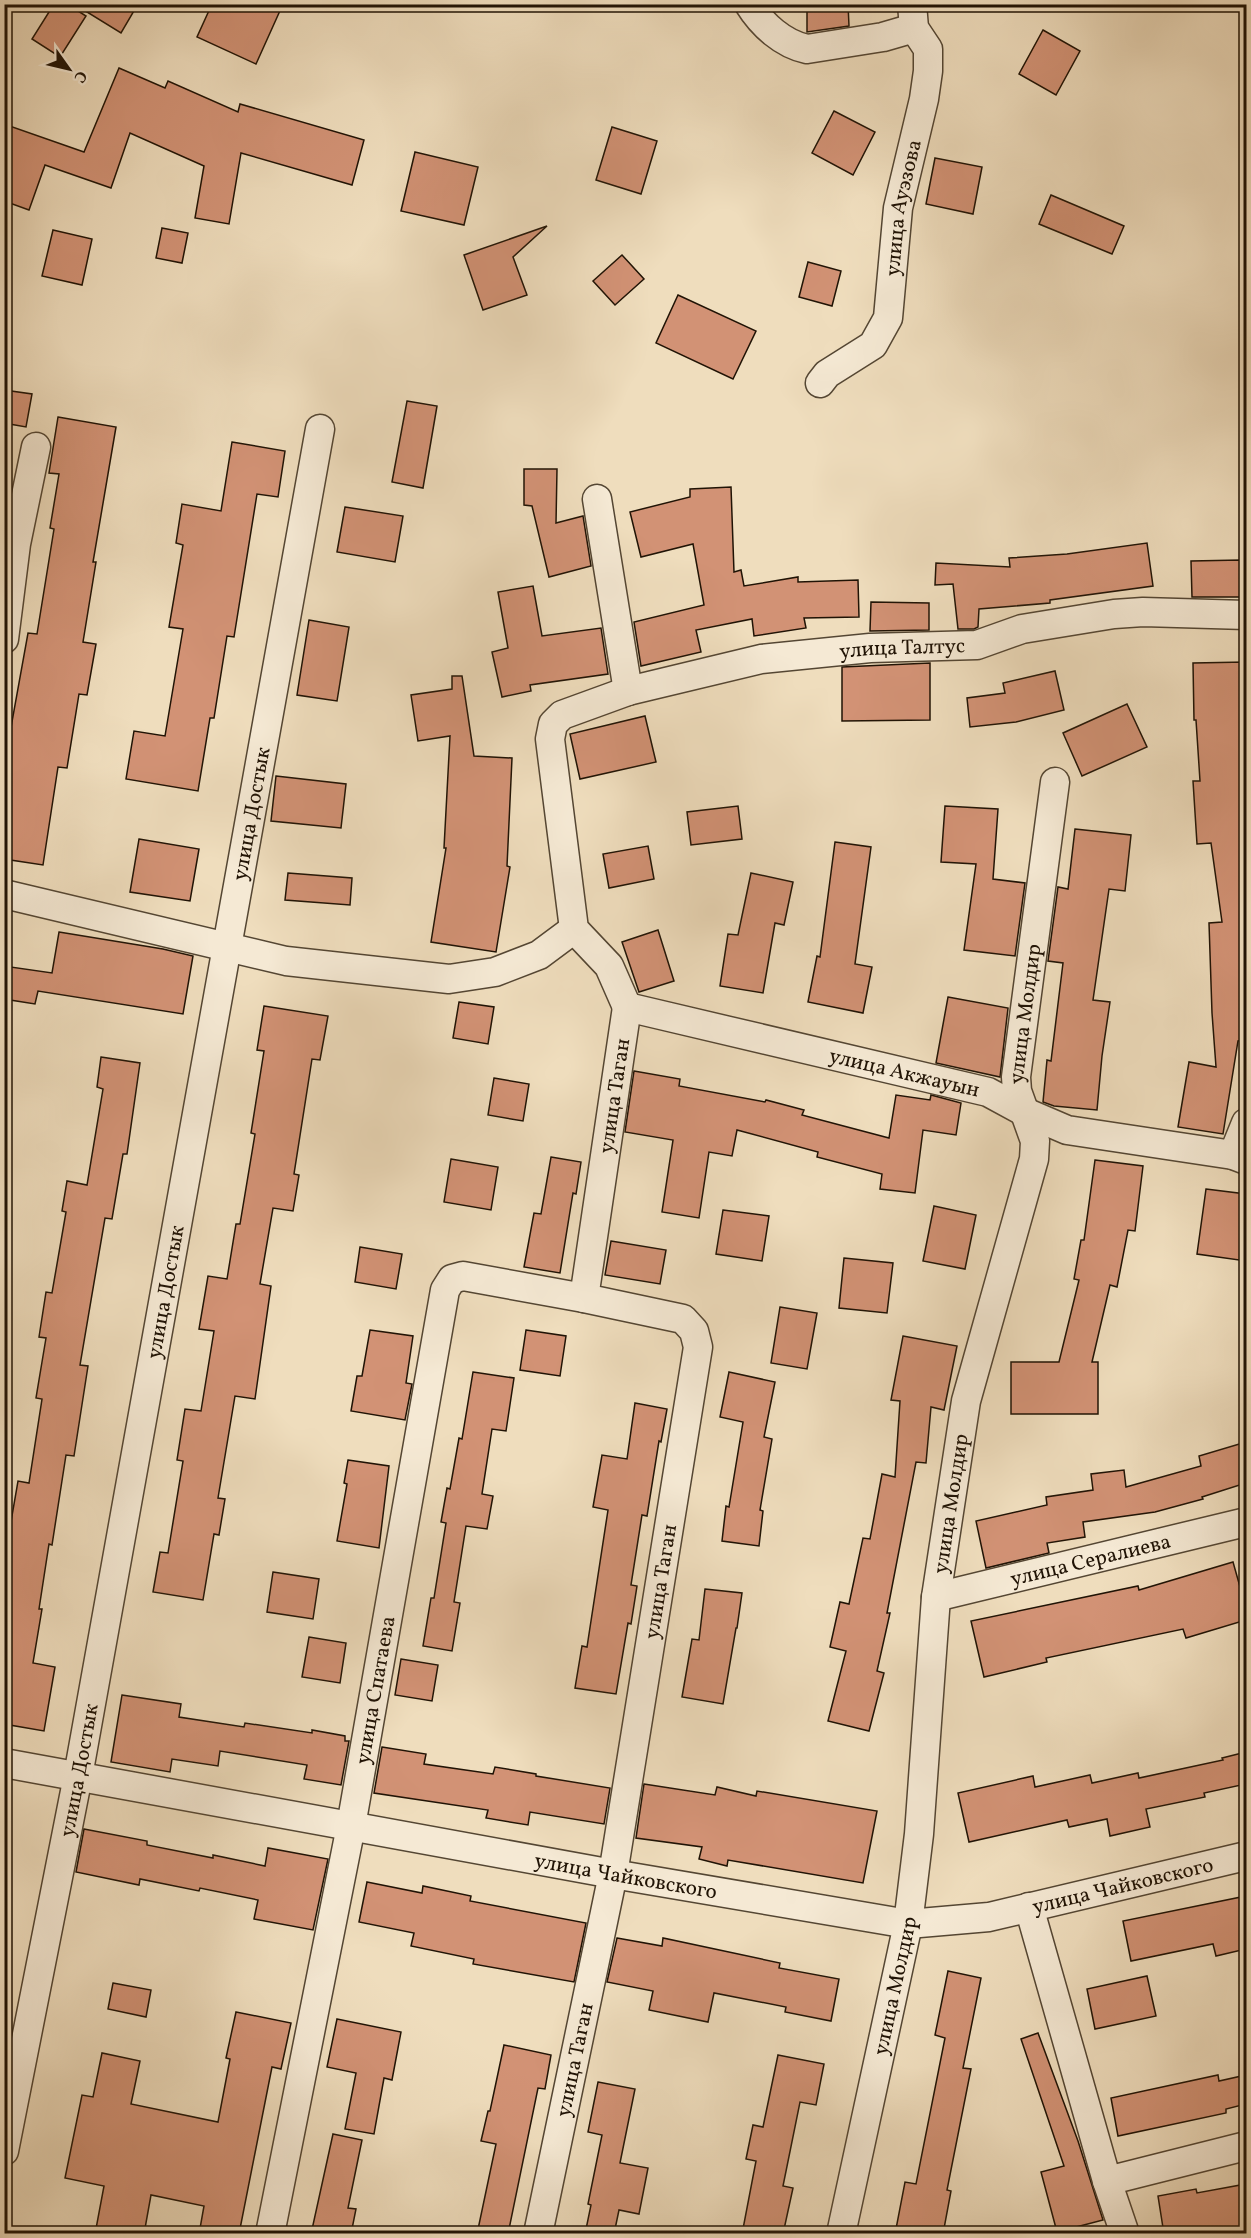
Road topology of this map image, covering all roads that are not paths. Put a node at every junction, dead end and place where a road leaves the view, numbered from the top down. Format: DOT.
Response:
graph roads {
  1 [pos="749,4"];
  2 [pos="913,16"];
  3 [pos="820,383"];
  4 [pos="320,429"];
  5 [pos="36,447"];
  6 [pos="597,499"];
  7 [pos="1246,615"];
  8 [pos="4,639"];
  9 [pos="627,691"];
  10 [pos="1055,782"];
  11 [pos="4,894"];
  12 [pos="574,929"];
  13 [pos="227,947"];
  14 [pos="627,1007"];
  15 [pos="1025,1112"];
  16 [pos="1246,1123"];
  17 [pos="1240,1158"];
  18 [pos="584,1298"];
  19 [pos="1246,1522"];
  20 [pos="936,1597"];
  21 [pos="4,1763"];
  22 [pos="78,1776"];
  23 [pos="351,1826"];
  24 [pos="1246,1856"];
  25 [pos="614,1874"];
  26 [pos="1029,1907"];
  27 [pos="908,1923"];
  28 [pos="1246,2146"];
  29 [pos="4,2151"];
  30 [pos="1107,2181"];
  31 [pos="270,2234"];
  32 [pos="538,2234"];
  33 [pos="841,2234"];
  34 [pos="1125,2234"];
  1 -- 2 [label="street"];
  2 -- 3 [label="street, улица Ауэзова"];
  4 -- 13 [label="street, улица Достык"];
  5 -- 8 [label="street"];
  6 -- 9 [label="street"];
  7 -- 9 [label="street, улица Талтус"];
  9 -- 12 [label="street, улица Талтус"];
  10 -- 15 [label="street, улица Молдир"];
  11 -- 13 [label="street"];
  12 -- 13 [label="street"];
  12 -- 14 [label="street"];
  13 -- 22 [label="street, улица Достык"];
  14 -- 15 [label="street, улица Акжауын"];
  14 -- 18 [label="street, улица Таган"];
  15 -- 17 [label="street, улица Акжауын"];
  15 -- 20 [label="street, улица Молдир"];
  16 -- 17 [label="street"];
  18 -- 23 [label="street, улица Спатаева"];
  18 -- 25 [label="street, улица Таган"];
  19 -- 20 [label="street, улица Сералиева"];
  20 -- 27 [label="street, улица Молдир"];
  21 -- 22 [label="street, улица Чайковского"];
  22 -- 23 [label="street, улица Чайковского"];
  22 -- 29 [label="street, улица Достык"];
  23 -- 25 [label="street, улица Чайковского"];
  23 -- 31 [label="street, улица Спатаева"];
  24 -- 26 [label="street, улица Чайковского"];
  25 -- 27 [label="street, улица Чайковского"];
  25 -- 32 [label="street, улица Таган"];
  26 -- 27 [label="street, улица Чайковского"];
  26 -- 30 [label="street"];
  27 -- 33 [label="street, улица Молдир"];
  28 -- 30 [label="street"];
  30 -- 34 [label="street"];
}
